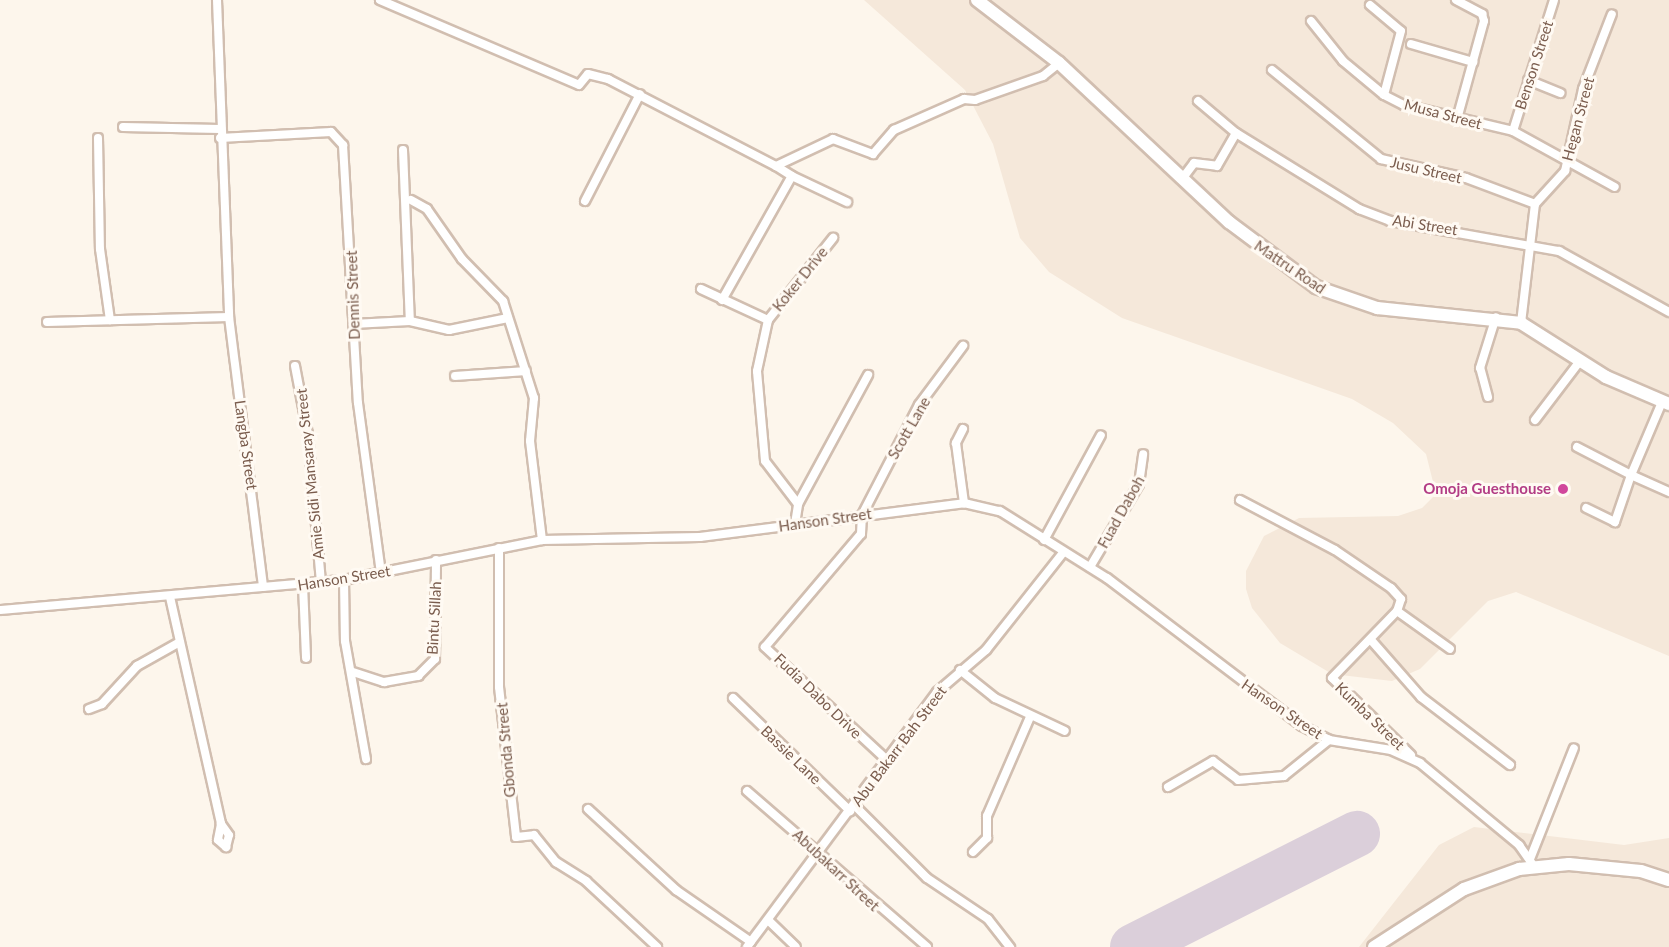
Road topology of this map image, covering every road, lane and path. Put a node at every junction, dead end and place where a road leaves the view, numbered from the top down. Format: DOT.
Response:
graph roads {
  1 [pos="217,0"];
  2 [pos="380,0"];
  3 [pos="977,0"];
  4 [pos="1456,0"];
  5 [pos="1554,0"];
  6 [pos="1370,6"];
  7 [pos="1612,14"];
  8 [pos="1311,21"];
  9 [pos="1411,44"];
  10 [pos="1473,62"];
  11 [pos="1059,63"];
  12 [pos="1272,70"];
  13 [pos="1528,80"];
  14 [pos="1560,93"];
  15 [pos="640,94"];
  16 [pos="1384,95"];
  17 [pos="1198,101"];
  18 [pos="1457,119"];
  19 [pos="123,127"];
  20 [pos="1513,131"];
  21 [pos="220,133"];
  22 [pos="1236,133"];
  23 [pos="98,138"];
  24 [pos="403,150"];
  25 [pos="1566,159"];
  26 [pos="776,166"];
  27 [pos="792,176"];
  28 [pos="1182,179"];
  29 [pos="1615,187"];
  30 [pos="411,200"];
  31 [pos="585,201"];
  32 [pos="846,202"];
  33 [pos="1535,204"];
  34 [pos="833,238"];
  35 [pos="1528,244"];
  36 [pos="701,289"];
  37 [pos="722,300"];
  38 [pos="1669,312"];
  39 [pos="1496,316"];
  40 [pos="229,317"];
  41 [pos="508,318"];
  42 [pos="110,320"];
  43 [pos="768,320"];
  44 [pos="410,321"];
  45 [pos="47,322"];
  46 [pos="1521,323"];
  47 [pos="353,324"];
  48 [pos="963,346"];
  49 [pos="1580,361"];
  50 [pos="295,366"];
  51 [pos="526,371"];
  52 [pos="868,375"];
  53 [pos="455,376"];
  54 [pos="1488,397"];
  55 [pos="1665,403"];
  56 [pos="1535,420"];
  57 [pos="963,429"];
  58 [pos="1101,435"];
  59 [pos="1577,447"];
  60 [pos="1143,454"];
  61 [pos="1631,475"];
  62 [pos="1669,492"];
  63 [pos="1240,500"];
  64 [pos="964,503"];
  65 [pos="798,504"];
  66 [pos="1586,508"];
  67 [pos="862,515"];
  68 [pos="795,524"];
  69 [pos="542,540"];
  70 [pos="1044,540"];
  71 [pos="499,548"];
  72 [pos="1063,553"];
  73 [pos="436,560"];
  74 [pos="1090,567"];
  75 [pos="381,573"];
  76 [pos="344,580"];
  77 [pos="321,582"];
  78 [pos="303,585"];
  79 [pos="263,587"];
  80 [pos="170,597"];
  81 [pos="0,610"];
  82 [pos="1397,611"];
  83 [pos="1371,640"];
  84 [pos="180,642"];
  85 [pos="1450,649"];
  86 [pos="306,658"];
  87 [pos="960,670"];
  88 [pos="353,672"];
  89 [pos="733,698"];
  90 [pos="89,709"];
  91 [pos="1030,717"];
  92 [pos="1065,731"];
  93 [pos="1329,740"];
  94 [pos="1574,747"];
  95 [pos="366,759"];
  96 [pos="888,761"];
  97 [pos="1420,763"];
  98 [pos="1509,765"];
  99 [pos="1168,787"];
  100 [pos="747,791"];
  101 [pos="852,808"];
  102 [pos="588,809"];
  103 [pos="220,824"];
  104 [pos="818,851"];
  105 [pos="973,852"];
  106 [pos="1533,864"];
  107 [pos="1669,880"];
  108 [pos="769,921"];
  109 [pos="749,945"];
  110 [pos="657,947"];
  111 [pos="796,947"];
  112 [pos="927,947"];
  113 [pos="1010,947"];
  114 [pos="1374,947"];
  1 -- 21 [label="street, Langba Street"];
  2 -- 15 [label="street"];
  3 -- 11 [label="main road, Mattru Road"];
  4 -- 10 [label="street"];
  5 -- 13 [label="street, Benson Street"];
  6 -- 16 [label="street"];
  7 -- 25 [label="street, Hegan Street"];
  8 -- 16 [label="street, Musa Street"];
  9 -- 10 [label="street"];
  10 -- 18 [label="street"];
  11 -- 26 [label="street"];
  11 -- 28 [label="main road, Mattru Road"];
  12 -- 33 [label="street, Jusu Street"];
  13 -- 14 [label="street"];
  13 -- 20 [label="street, Benson Street"];
  15 -- 26 [label="street"];
  15 -- 31 [label="street"];
  16 -- 18 [label="street, Musa Street"];
  17 -- 22 [label="street, Abi Street"];
  18 -- 20 [label="street, Musa Street"];
  19 -- 21 [label="street"];
  20 -- 25 [label="street, Musa Street"];
  21 -- 40 [label="street, Langba Street"];
  21 -- 47 [label="street, Dennis Street"];
  22 -- 28 [label="street"];
  22 -- 35 [label="street, Abi Street"];
  23 -- 42 [label="street"];
  24 -- 44 [label="street"];
  25 -- 29 [label="street, Musa Street"];
  25 -- 33 [label="street, Hegan Street"];
  26 -- 27 [label="street"];
  27 -- 32 [label="street"];
  27 -- 37 [label="street"];
  28 -- 39 [label="main road, Mattru Road"];
  30 -- 41 [label="street"];
  33 -- 35 [label="street"];
  34 -- 43 [label="street, Koker Drive"];
  35 -- 38 [label="street, Abi Street"];
  35 -- 46 [label="street"];
  36 -- 37 [label="street"];
  37 -- 43 [label="street"];
  39 -- 46 [label="main road, Mattru Road"];
  39 -- 54 [label="street"];
  40 -- 42 [label="street"];
  40 -- 79 [label="street, Langba Street"];
  41 -- 44 [label="street"];
  41 -- 51 [label="street"];
  42 -- 45 [label="street"];
  43 -- 65 [label="street, Koker Drive"];
  44 -- 47 [label="street"];
  46 -- 49 [label="main road, Mattru Road"];
  47 -- 75 [label="street, Dennis Street"];
  48 -- 67 [label="street, Scott Lane"];
  49 -- 55 [label="main road, Mattru Road"];
  49 -- 56 [label="street"];
  50 -- 77 [label="street, Amie Sidi Mansaray Street"];
  51 -- 53 [label="street"];
  51 -- 69 [label="street"];
  52 -- 65 [label="street"];
  55 -- 61 [label="street"];
  57 -- 64 [label="street"];
  58 -- 70 [label="street"];
  59 -- 61 [label="street"];
  60 -- 74 [label="street, Fuad Daboh"];
  61 -- 62 [label="street"];
  61 -- 66 [label="street"];
  63 -- 82 [label="street"];
  64 -- 67 [label="street, Hanson Street"];
  64 -- 70 [label="street, Hanson Street"];
  65 -- 68 [label="street"];
  67 -- 68 [label="street, Hanson Street"];
  67 -- 96 [label="street, Fudia Dabo Drive"];
  68 -- 69 [label="street, Hanson Street"];
  69 -- 71 [label="street, Hanson Street"];
  70 -- 72 [label="street, Hanson Street"];
  71 -- 73 [label="street, Hanson Street"];
  71 -- 110 [label="street, Gbonda Street"];
  72 -- 74 [label="street, Hanson Street"];
  72 -- 87 [label="street, Abu Bakarr Bah Street"];
  73 -- 75 [label="street, Hanson Street"];
  73 -- 88 [label="street, Bintu Sillah"];
  74 -- 93 [label="street, Hanson Street"];
  75 -- 76 [label="street, Hanson Street"];
  76 -- 77 [label="street, Hanson Street"];
  76 -- 88 [label="street"];
  77 -- 78 [label="street, Hanson Street"];
  78 -- 79 [label="street, Hanson Street"];
  78 -- 86 [label="street"];
  79 -- 80 [label="street, Hanson Street"];
  80 -- 81 [label="street, Hanson Street"];
  80 -- 84 [label="street"];
  82 -- 83 [label="street, Kumba Street"];
  82 -- 85 [label="street"];
  83 -- 97 [label="street, Kumba Street"];
  83 -- 98 [label="street"];
  84 -- 90 [label="street"];
  84 -- 103 [label="street"];
  87 -- 91 [label="street"];
  87 -- 96 [label="street, Abu Bakarr Bah Street"];
  88 -- 95 [label="street"];
  89 -- 101 [label="street, Bassie Lane"];
  91 -- 92 [label="street"];
  91 -- 105 [label="street"];
  93 -- 97 [label="street, Hanson Street"];
  93 -- 99 [label="street"];
  94 -- 106 [label="street"];
  96 -- 101 [label="street, Abu Bakarr Bah Street"];
  97 -- 106 [label="street, Hanson Street"];
  100 -- 104 [label="street, Abubakarr Street"];
  101 -- 104 [label="street, Abu Bakarr Bah Street"];
  101 -- 113 [label="street, Bassie Lane"];
  102 -- 109 [label="street"];
  104 -- 108 [label="street, Abu Bakarr Bah Street"];
  104 -- 112 [label="street, Abubakarr Street"];
  106 -- 107 [label="main road"];
  106 -- 114 [label="main road"];
  108 -- 109 [label="street, Abu Bakarr Bah Street"];
  108 -- 111 [label="street"];
}
